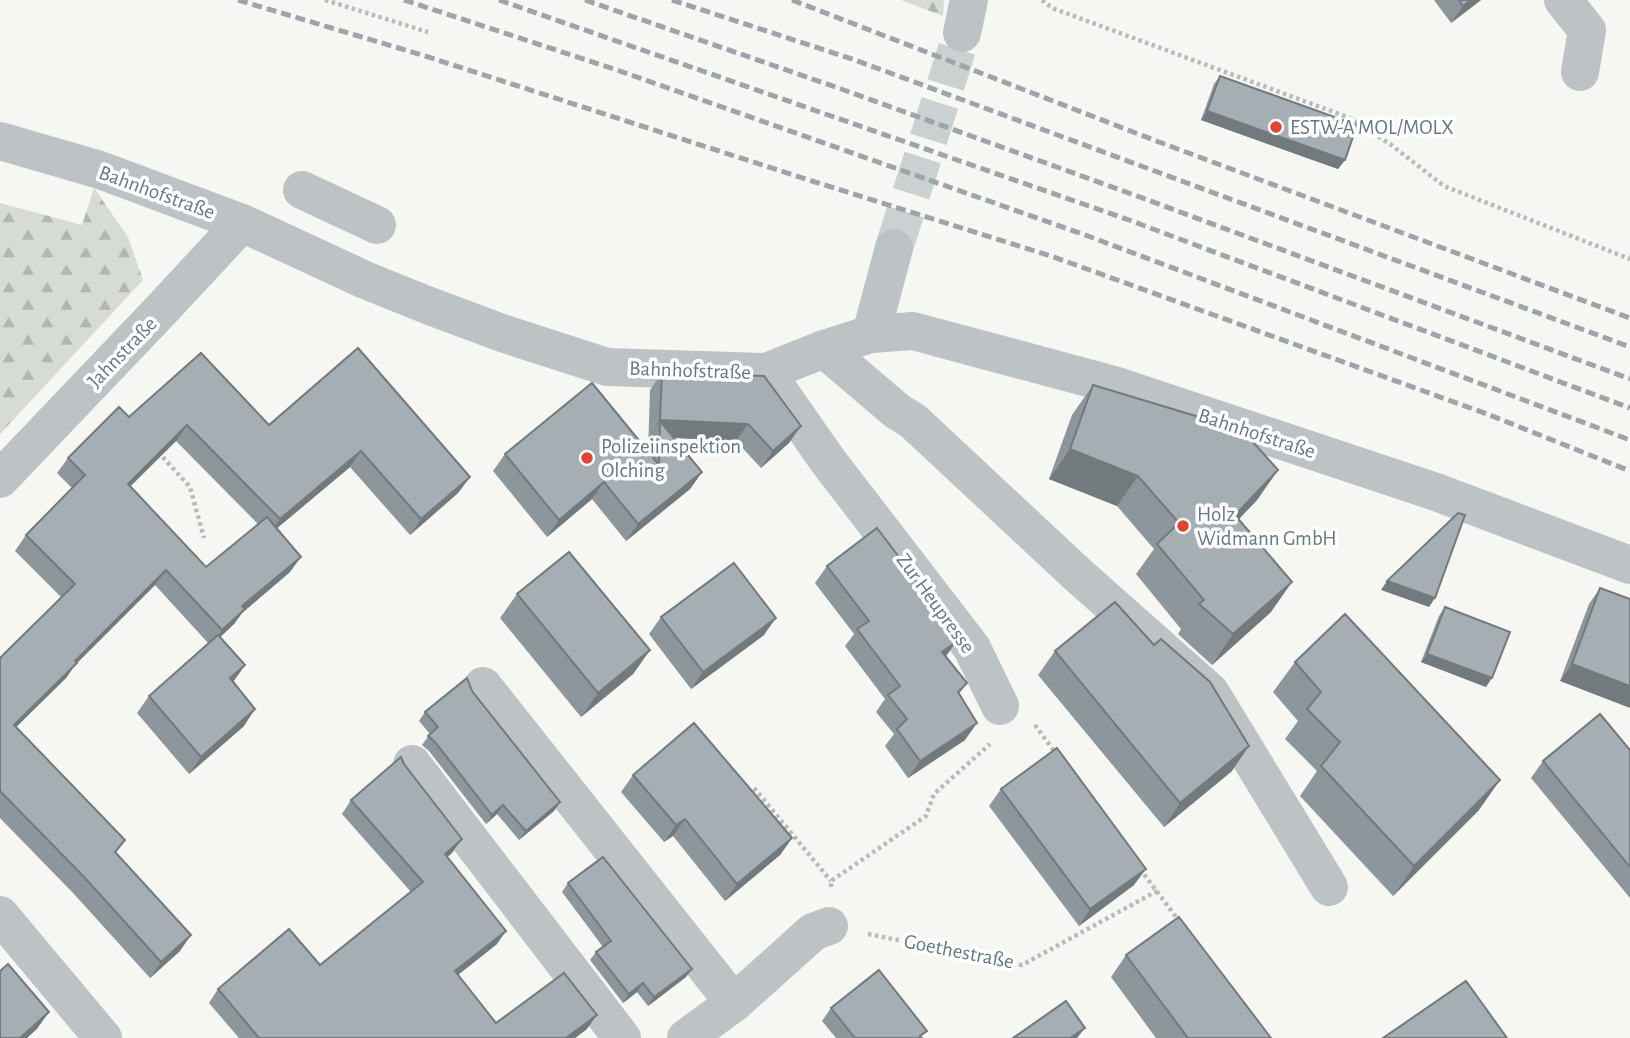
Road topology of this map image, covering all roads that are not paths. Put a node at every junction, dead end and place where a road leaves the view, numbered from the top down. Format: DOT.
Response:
graph roads {
  1 [pos="1563,0"];
  2 [pos="1580,72"];
  3 [pos="0,141"];
  4 [pos="302,190"];
  5 [pos="242,223"];
  6 [pos="377,225"];
  7 [pos="894,248"];
  8 [pos="871,334"];
  9 [pos="824,349"];
  10 [pos="766,372"];
  11 [pos="0,479"];
  12 [pos="1630,565"];
  13 [pos="483,686"];
  14 [pos="997,723"];
  15 [pos="412,764"];
  16 [pos="1329,887"];
  17 [pos="0,915"];
  18 [pos="829,926"];
  19 [pos="734,1003"];
  20 [pos="103,1038"];
  21 [pos="622,1038"];
  22 [pos="686,1038"];
  1 -- 2 [label="street"];
  3 -- 5 [label="street, Bahnhofstraße"];
  4 -- 6 [label="street"];
  5 -- 10 [label="street, Bahnhofstraße"];
  5 -- 11 [label="street, Jahnstraße"];
  7 -- 8 [label="street"];
  8 -- 9 [label="street, Bahnhofstraße"];
  8 -- 12 [label="street, Bahnhofstraße"];
  9 -- 10 [label="street, Bahnhofstraße"];
  9 -- 16 [label="street"];
  10 -- 14 [label="street, Zur Heupresse"];
  13 -- 19 [label="street"];
  15 -- 21 [label="street"];
  17 -- 20 [label="street"];
  18 -- 19 [label="street"];
  19 -- 22 [label="street"];
}
